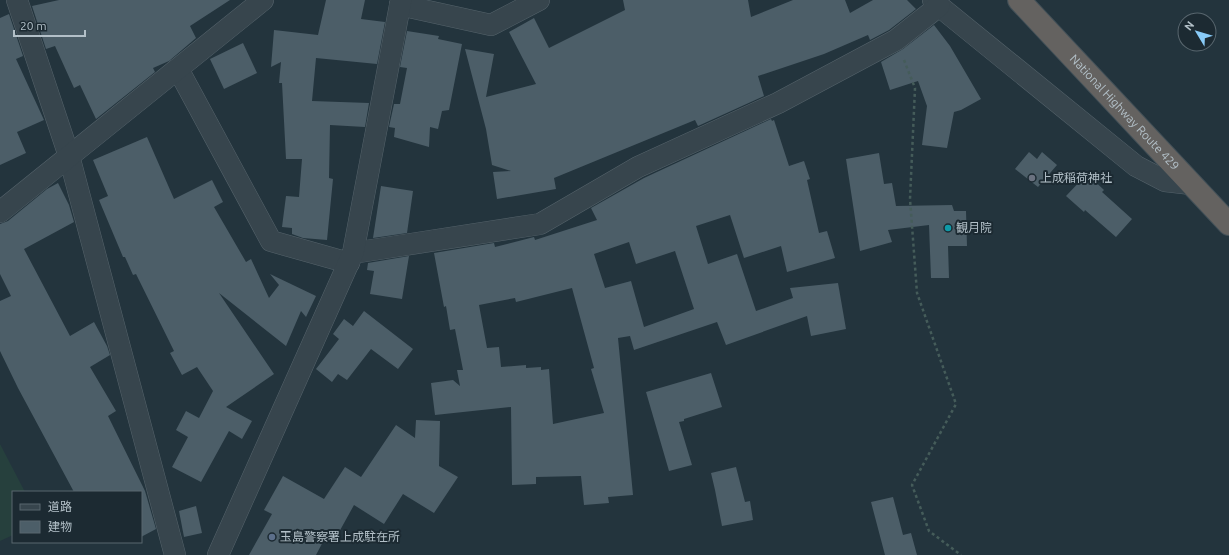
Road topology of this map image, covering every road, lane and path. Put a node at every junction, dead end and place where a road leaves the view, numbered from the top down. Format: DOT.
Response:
graph roads {
  1 [pos="17,0"];
  2 [pos="263,0"];
  3 [pos="539,0"];
  4 [pos="1019,0"];
  5 [pos="400,2"];
  6 [pos="936,3"];
  7 [pos="896,40"];
  8 [pos="178,69"];
  9 [pos="69,156"];
  10 [pos="1191,184"];
  11 [pos="0,212"];
  12 [pos="1229,224"];
  13 [pos="351,258"];
  14 [pos="175,555"];
  15 [pos="218,555"];
  16 [pos="961,555"];
  1 -- 9 [label="street"];
  2 -- 8 [label="street"];
  3 -- 5 [label="street"];
  4 -- 10 [label="highway, National Highway Route 429"];
  5 -- 13 [label="street"];
  6 -- 7 [label="street"];
  6 -- 10 [label="street"];
  7 -- 13 [label="street"];
  7 -- 16 [label="path"];
  8 -- 9 [label="street"];
  8 -- 13 [label="street"];
  9 -- 11 [label="street"];
  9 -- 14 [label="street"];
  10 -- 12 [label="highway, National Highway Route 429"];
  13 -- 15 [label="street"];
}
